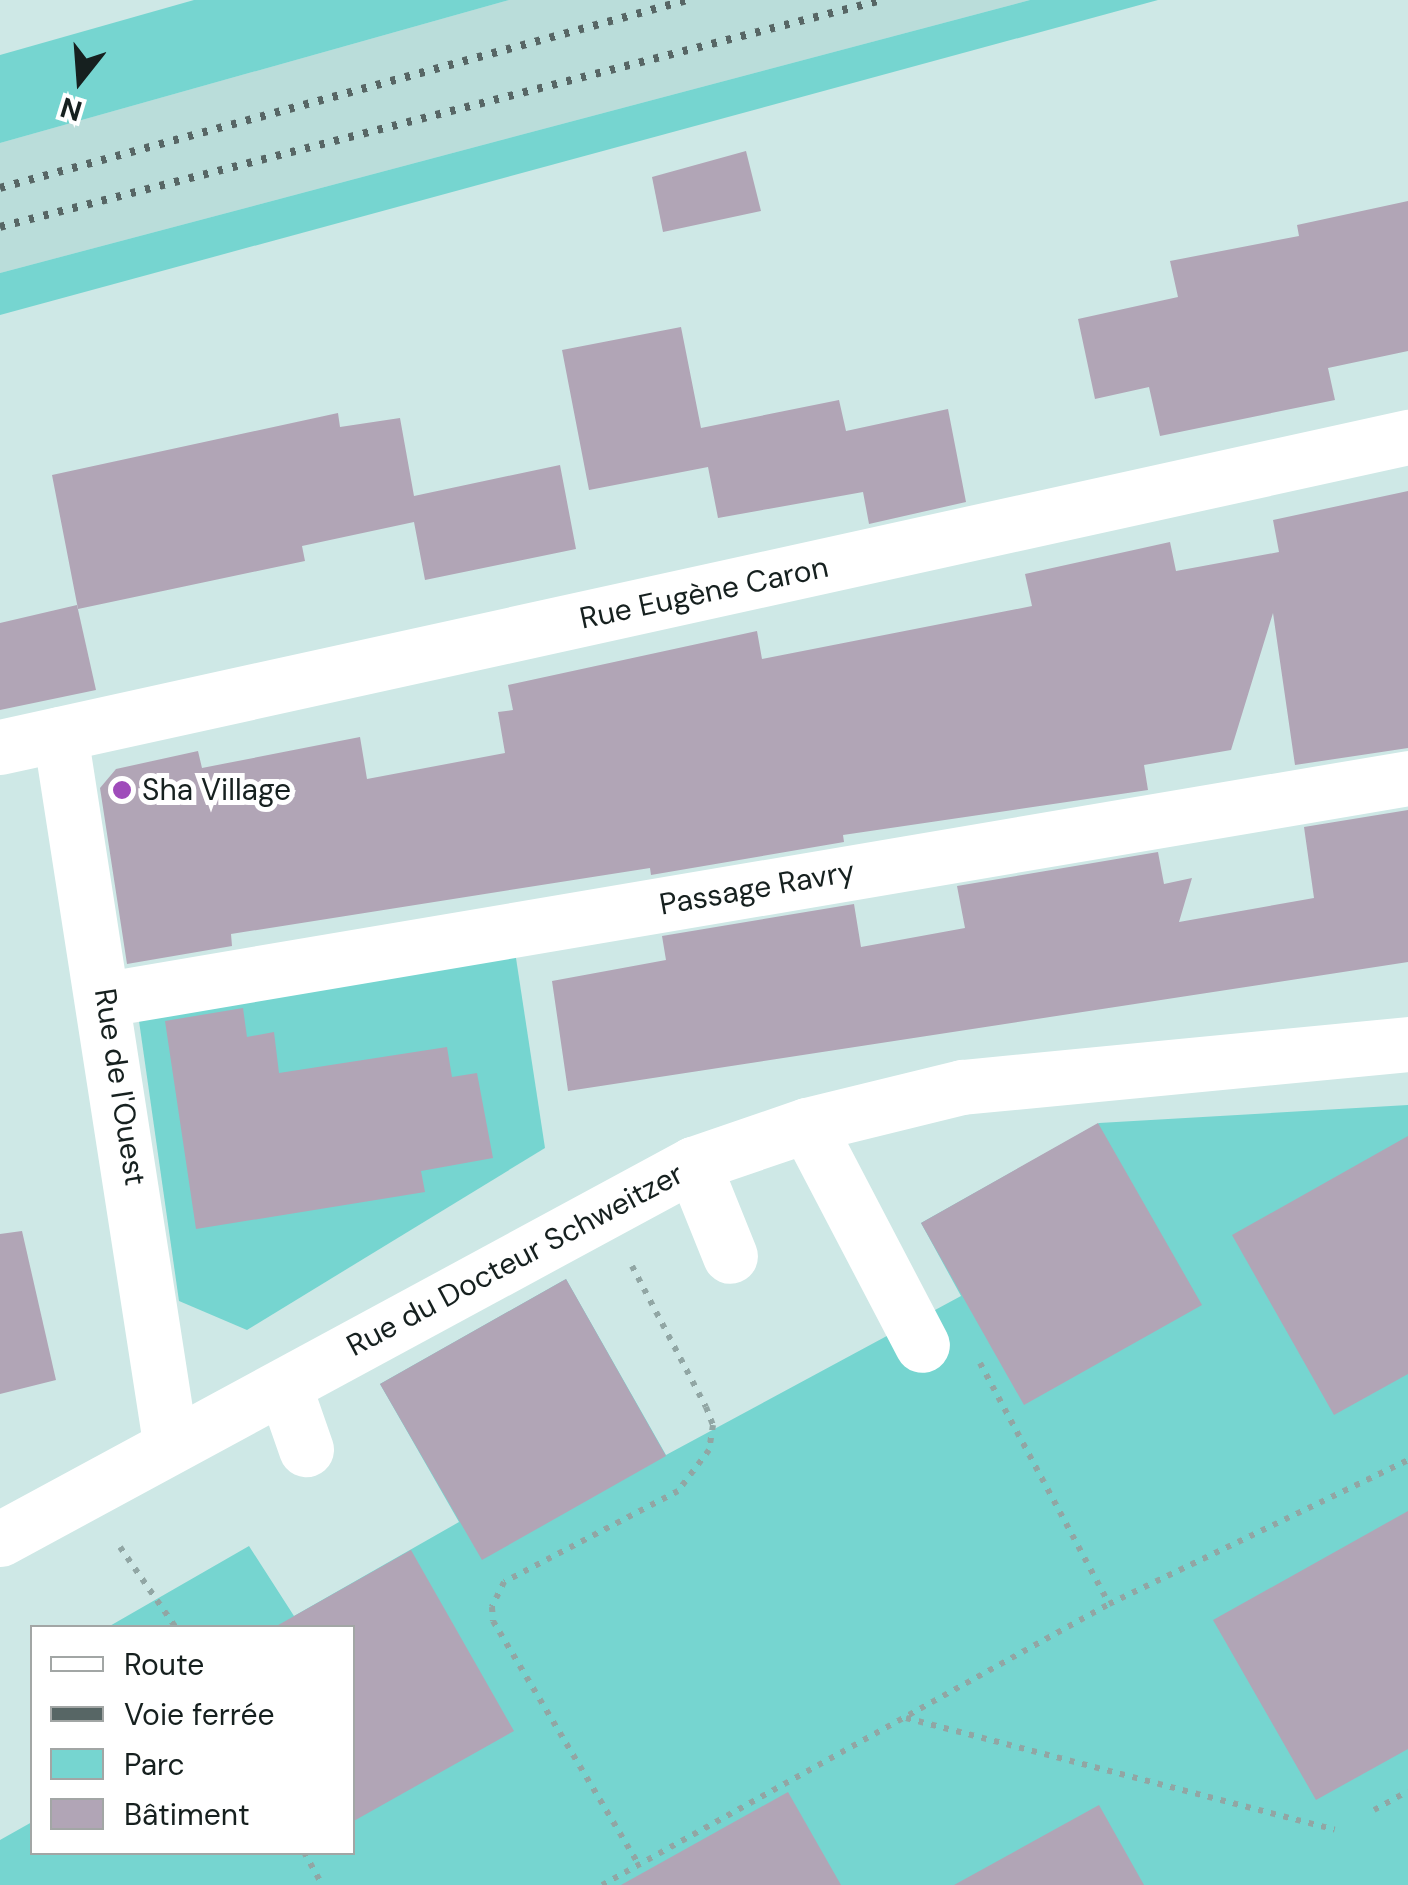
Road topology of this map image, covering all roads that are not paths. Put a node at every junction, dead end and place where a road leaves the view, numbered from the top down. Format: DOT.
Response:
graph roads {
  1 [pos="1408,437"];
  2 [pos="60,734"];
  3 [pos="0,747"];
  4 [pos="1408,778"];
  5 [pos="106,998"];
  6 [pos="1408,1044"];
  7 [pos="807,1125"];
  8 [pos="693,1164"];
  9 [pos="730,1256"];
  10 [pos="922,1345"];
  11 [pos="284,1386"];
  12 [pos="170,1442"];
  13 [pos="306,1449"];
  14 [pos="0,1539"];
  1 -- 2 [label="street, Rue Eugène Caron"];
  2 -- 3 [label="street, Rue Eugène Caron"];
  2 -- 5 [label="street, Rue de l'Ouest"];
  4 -- 5 [label="street, Passage Ravry"];
  5 -- 12 [label="street, Rue de l'Ouest"];
  6 -- 7 [label="street, Rue du Docteur Schweitzer"];
  7 -- 8 [label="street, Rue du Docteur Schweitzer"];
  7 -- 10 [label="street"];
  8 -- 9 [label="street"];
  8 -- 11 [label="street, Rue du Docteur Schweitzer"];
  11 -- 12 [label="street, Rue du Docteur Schweitzer"];
  11 -- 13 [label="street"];
  12 -- 14 [label="street, Rue du Docteur Schweitzer"];
}
